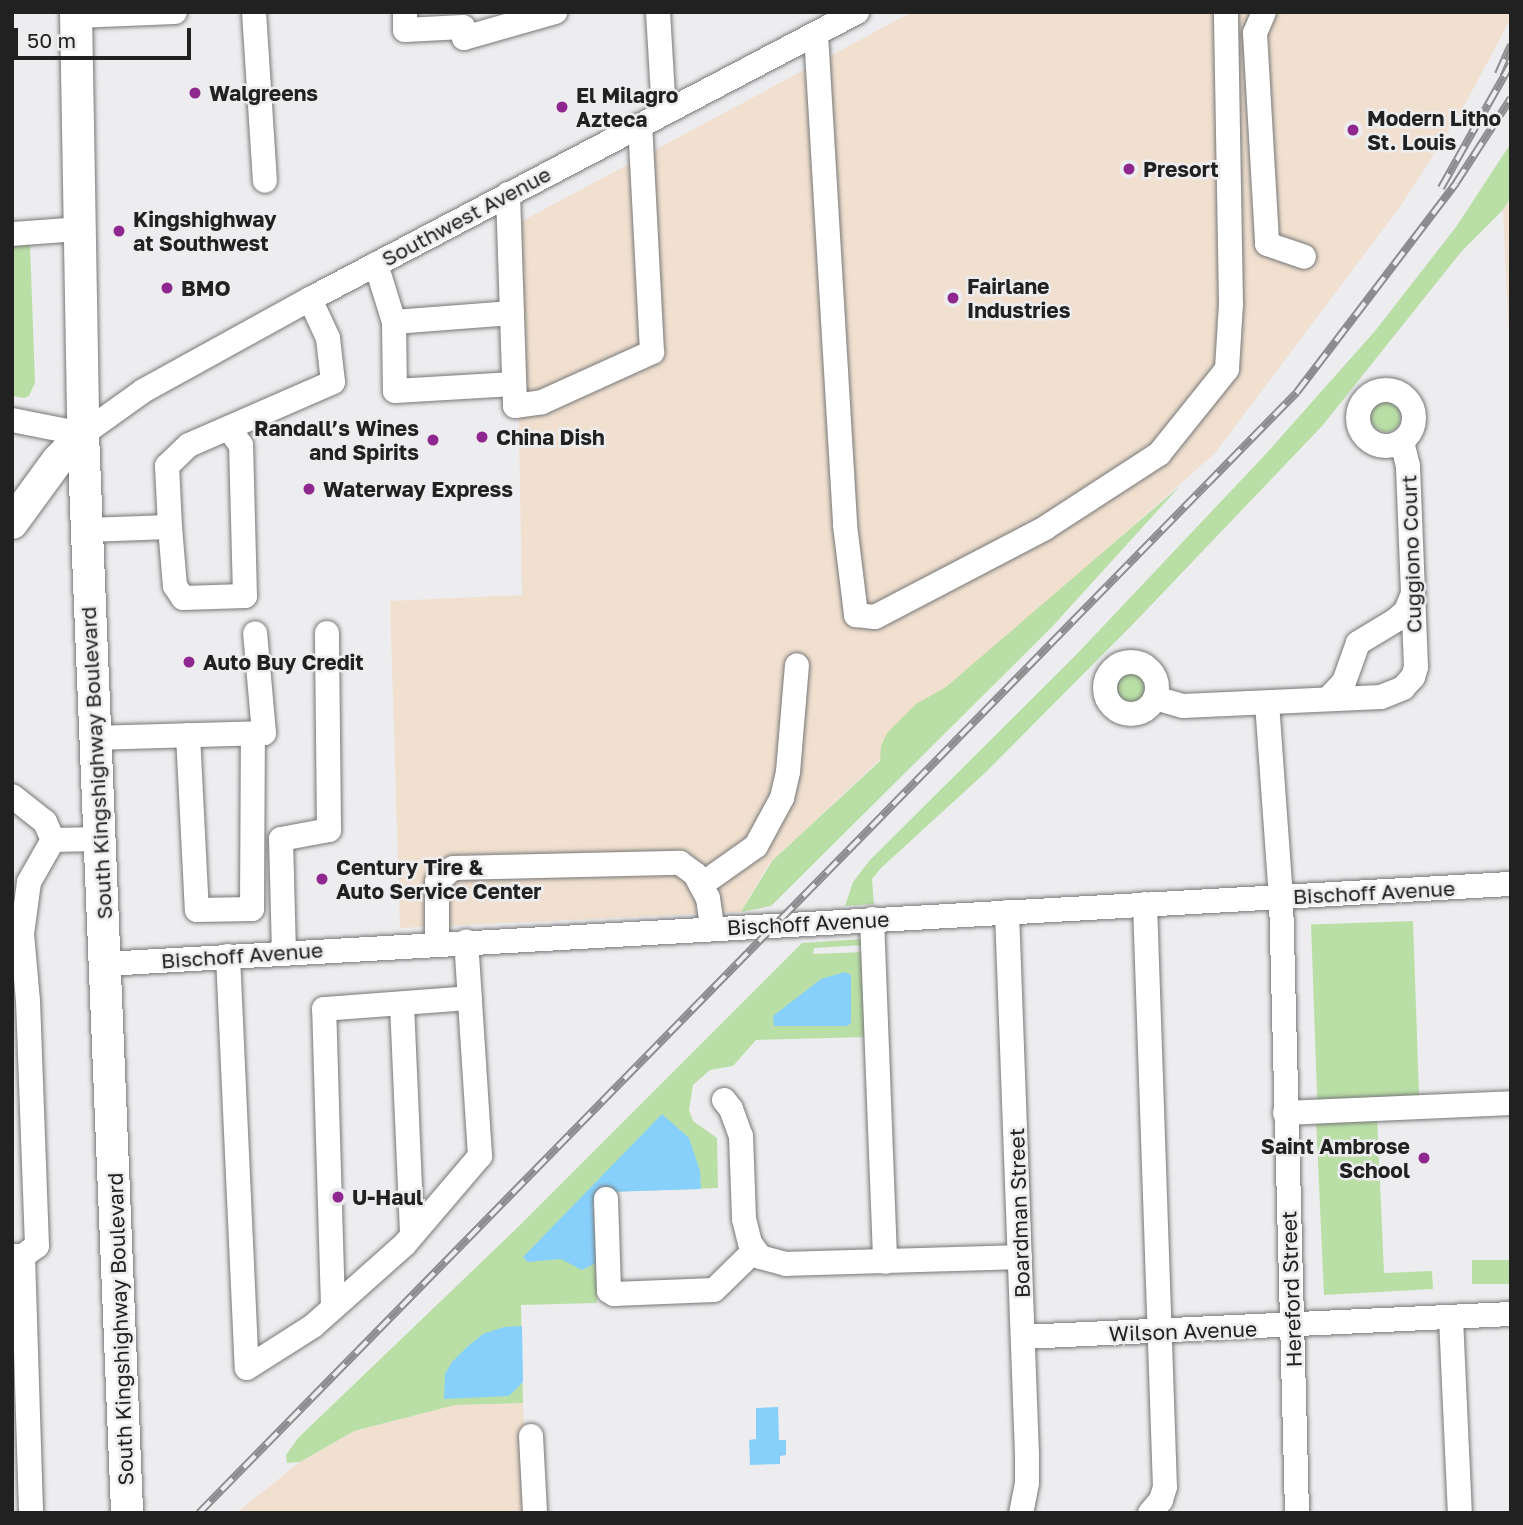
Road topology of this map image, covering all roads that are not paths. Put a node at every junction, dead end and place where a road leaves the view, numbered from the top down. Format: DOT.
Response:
graph roads {
  1 [pos="175,12"];
  2 [pos="254,12"];
  3 [pos="405,12"];
  4 [pos="555,12"];
  5 [pos="658,12"];
  6 [pos="857,12"];
  7 [pos="1226,12"];
  8 [pos="1264,12"];
  9 [pos="76,14"];
  10 [pos="457,26"];
  11 [pos="816,34"];
  12 [pos="664,112"];
  13 [pos="640,125"];
  14 [pos="265,181"];
  15 [pos="508,194"];
  16 [pos="80,229"];
  17 [pos="12,234"];
  18 [pos="1304,257"];
  19 [pos="376,264"];
  20 [pos="310,299"];
  21 [pos="512,313"];
  22 [pos="394,322"];
  23 [pos="514,384"];
  24 [pos="12,420"];
  25 [pos="228,428"];
  26 [pos="83,434"];
  27 [pos="1402,442"];
  28 [pos="12,523"];
  29 [pos="170,527"];
  30 [pos="87,530"];
  31 [pos="1413,594"];
  32 [pos="255,633"];
  33 [pos="327,633"];
  34 [pos="797,665"];
  35 [pos="1155,698"];
  36 [pos="1328,699"];
  37 [pos="1267,703"];
  38 [pos="253,734"];
  39 [pos="188,735"];
  40 [pos="95,738"];
  41 [pos="12,796"];
  42 [pos="100,839"];
  43 [pos="281,839"];
  44 [pos="53,840"];
  45 [pos="253,840"];
  46 [pos="1511,884"];
  47 [pos="701,885"];
  48 [pos="1281,897"];
  49 [pos="20,904"];
  50 [pos="1145,904"];
  51 [pos="1007,912"];
  52 [pos="872,919"];
  53 [pos="712,928"];
  54 [pos="466,941"];
  55 [pos="438,943"];
  56 [pos="284,953"];
  57 [pos="228,956"];
  58 [pos="105,964"];
  59 [pos="470,998"];
  60 [pos="402,1004"];
  61 [pos="723,1100"];
  62 [pos="1511,1103"];
  63 [pos="1285,1113"];
  64 [pos="606,1199"];
  65 [pos="412,1234"];
  66 [pos="754,1251"];
  67 [pos="18,1256"];
  68 [pos="1020,1257"];
  69 [pos="885,1262"];
  70 [pos="333,1307"];
  71 [pos="1511,1314"];
  72 [pos="1451,1318"];
  73 [pos="1293,1326"];
  74 [pos="1161,1332"];
  75 [pos="1023,1337"];
  76 [pos="531,1436"];
  77 [pos="32,1513"];
  78 [pos="127,1513"];
  79 [pos="535,1513"];
  80 [pos="1021,1513"];
  81 [pos="1150,1513"];
  82 [pos="1297,1513"];
  83 [pos="1460,1513"];
  1 -- 9 [label="street"];
  2 -- 14 [label="street"];
  3 -- 10 [label="street"];
  4 -- 10 [label="street"];
  5 -- 12 [label="street"];
  6 -- 11 [label="street, Southwest Avenue"];
  7 -- 11 [label="street"];
  8 -- 18 [label="street"];
  9 -- 16 [label="main road, South Kingshighway Boulevard"];
  11 -- 12 [label="street, Southwest Avenue"];
  12 -- 13 [label="street, Southwest Avenue"];
  13 -- 15 [label="street, Southwest Avenue"];
  13 -- 23 [label="street"];
  15 -- 19 [label="street, Southwest Avenue"];
  15 -- 21 [label="street"];
  16 -- 17 [label="street"];
  16 -- 26 [label="main road, South Kingshighway Boulevard"];
  19 -- 20 [label="street, Southwest Avenue"];
  19 -- 22 [label="street"];
  20 -- 25 [label="street"];
  20 -- 26 [label="street, Southwest Avenue"];
  21 -- 22 [label="street"];
  21 -- 23 [label="street"];
  22 -- 23 [label="street"];
  24 -- 26 [label="street"];
  25 -- 29 [label="street"];
  25 -- 29 [label="street"];
  26 -- 28 [label="main road"];
  26 -- 30 [label="main road, South Kingshighway Boulevard"];
  27 -- 31 [label="street, Cuggiono Court"];
  29 -- 30 [label="street"];
  30 -- 40 [label="main road, South Kingshighway Boulevard"];
  31 -- 36 [label="street"];
  31 -- 36 [label="street, Cuggiono Court"];
  32 -- 38 [label="street"];
  33 -- 43 [label="street"];
  34 -- 47 [label="street"];
  35 -- 37 [label="street"];
  36 -- 37 [label="street"];
  37 -- 48 [label="street, Hereford Street"];
  38 -- 39 [label="street"];
  38 -- 45 [label="street"];
  39 -- 40 [label="street"];
  39 -- 45 [label="street"];
  40 -- 42 [label="main road, South Kingshighway Boulevard"];
  41 -- 44 [label="street"];
  42 -- 44 [label="street"];
  42 -- 58 [label="main road, South Kingshighway Boulevard"];
  43 -- 45 [label="street"];
  43 -- 56 [label="street"];
  44 -- 49 [label="street"];
  46 -- 48 [label="street, Bischoff Avenue"];
  47 -- 53 [label="street"];
  47 -- 55 [label="street"];
  48 -- 50 [label="street, Bischoff Avenue"];
  48 -- 63 [label="street, Hereford Street"];
  49 -- 67 [label="street"];
  50 -- 51 [label="street, Bischoff Avenue"];
  50 -- 74 [label="street"];
  51 -- 52 [label="street, Bischoff Avenue"];
  51 -- 68 [label="street, Boardman Street"];
  52 -- 53 [label="street, Bischoff Avenue"];
  52 -- 69 [label="street"];
  53 -- 54 [label="street, Bischoff Avenue"];
  54 -- 55 [label="street, Bischoff Avenue"];
  54 -- 59 [label="street"];
  55 -- 56 [label="street, Bischoff Avenue"];
  56 -- 57 [label="street, Bischoff Avenue"];
  57 -- 58 [label="street, Bischoff Avenue"];
  57 -- 70 [label="street"];
  58 -- 78 [label="main road, South Kingshighway Boulevard"];
  59 -- 60 [label="street"];
  59 -- 65 [label="street"];
  60 -- 65 [label="street"];
  60 -- 70 [label="street"];
  61 -- 66 [label="street"];
  62 -- 63 [label="street"];
  63 -- 73 [label="street, Hereford Street"];
  64 -- 66 [label="street"];
  65 -- 70 [label="street"];
  66 -- 69 [label="street"];
  67 -- 77 [label="street"];
  68 -- 69 [label="street"];
  68 -- 75 [label="street, Boardman Street"];
  71 -- 72 [label="street, Wilson Avenue"];
  72 -- 73 [label="street, Wilson Avenue"];
  72 -- 83 [label="street"];
  73 -- 74 [label="street, Wilson Avenue"];
  73 -- 82 [label="street, Hereford Street"];
  74 -- 75 [label="street, Wilson Avenue"];
  74 -- 81 [label="street"];
  75 -- 80 [label="street, Boardman Street"];
  76 -- 79 [label="street"];
}
